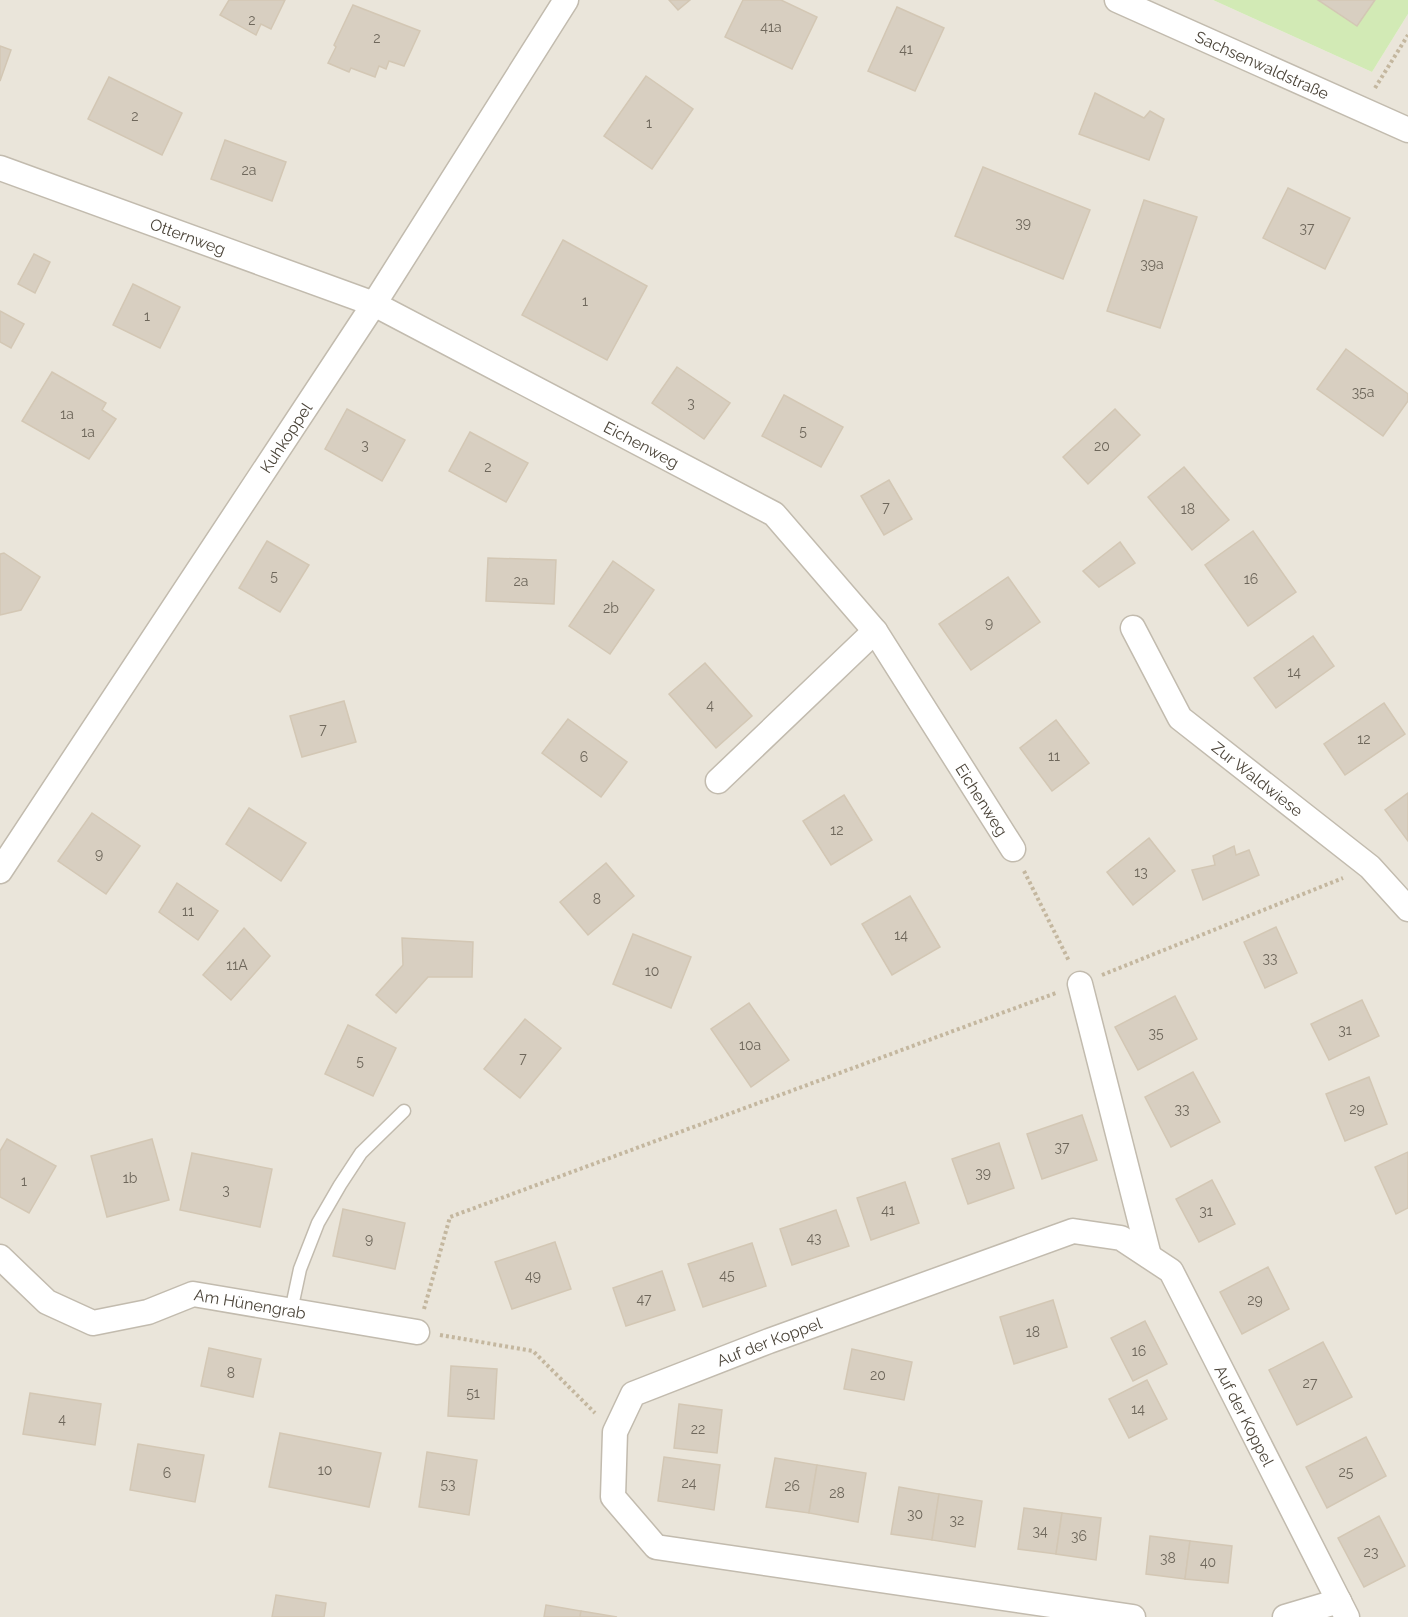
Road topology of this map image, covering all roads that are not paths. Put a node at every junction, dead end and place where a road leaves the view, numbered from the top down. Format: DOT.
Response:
graph roads {
  1 [pos="566,0"];
  2 [pos="1117,0"];
  3 [pos="1408,130"];
  4 [pos="0,168"];
  5 [pos="374,304"];
  6 [pos="1133,628"];
  7 [pos="875,631"];
  8 [pos="718,782"];
  9 [pos="1013,849"];
  10 [pos="0,871"];
  11 [pos="1408,909"];
  12 [pos="1080,984"];
  13 [pos="404,1112"];
  14 [pos="1149,1256"];
  15 [pos="0,1257"];
  16 [pos="291,1311"];
  17 [pos="417,1332"];
  18 [pos="1343,1609"];
  19 [pos="1133,1617"];
  20 [pos="1285,1617"];
  1 -- 5 [label="street, Kuhkoppel"];
  2 -- 3 [label="street, Sachsenwaldstraße"];
  4 -- 5 [label="street, Otternweg"];
  5 -- 7 [label="street, Eichenweg"];
  5 -- 10 [label="street, Kuhkoppel"];
  6 -- 11 [label="street, Zur Waldwiese"];
  7 -- 8 [label="street"];
  7 -- 9 [label="street, Eichenweg"];
  12 -- 14 [label="street"];
  13 -- 16 [label="lane"];
  14 -- 18 [label="street, Auf der Koppel"];
  14 -- 19 [label="street, Auf der Koppel"];
  15 -- 16 [label="street, Am Hünengrab"];
  16 -- 17 [label="street, Am Hünengrab"];
  18 -- 20 [label="street, Auf der Koppel"];
}
